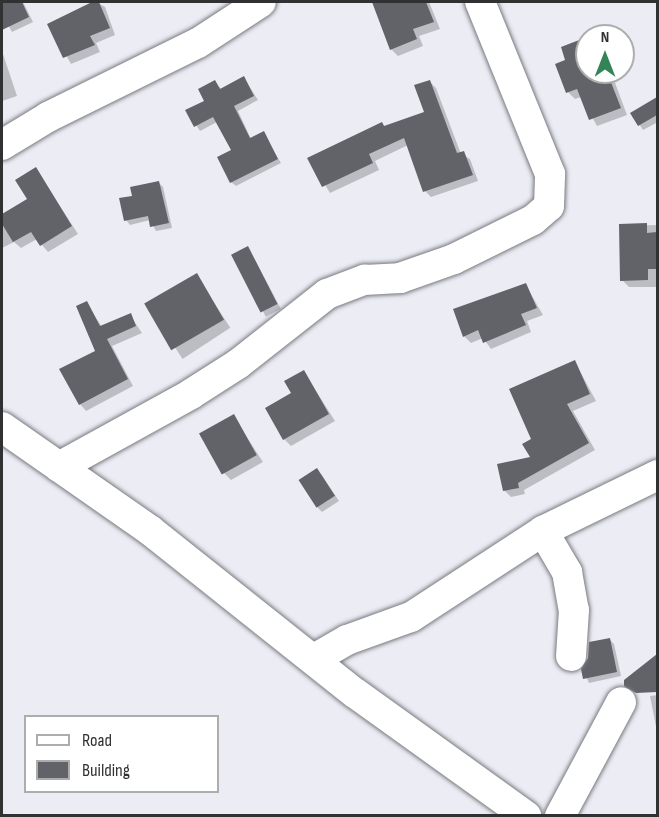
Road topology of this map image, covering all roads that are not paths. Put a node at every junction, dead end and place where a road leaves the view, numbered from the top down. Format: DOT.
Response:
graph roads {
  1 [pos="261,2"];
  2 [pos="480,2"];
  3 [pos="2,145"];
  4 [pos="2,427"];
  5 [pos="59,467"];
  6 [pos="657,475"];
  7 [pos="543,531"];
  8 [pos="571,656"];
  9 [pos="314,660"];
  10 [pos="621,702"];
  11 [pos="525,816"];
  12 [pos="560,816"];
  1 -- 3 [label="street"];
  2 -- 5 [label="street"];
  4 -- 5 [label="street"];
  5 -- 9 [label="street"];
  6 -- 7 [label="street"];
  7 -- 8 [label="street"];
  7 -- 9 [label="street"];
  9 -- 11 [label="street"];
  10 -- 12 [label="street"];
}
